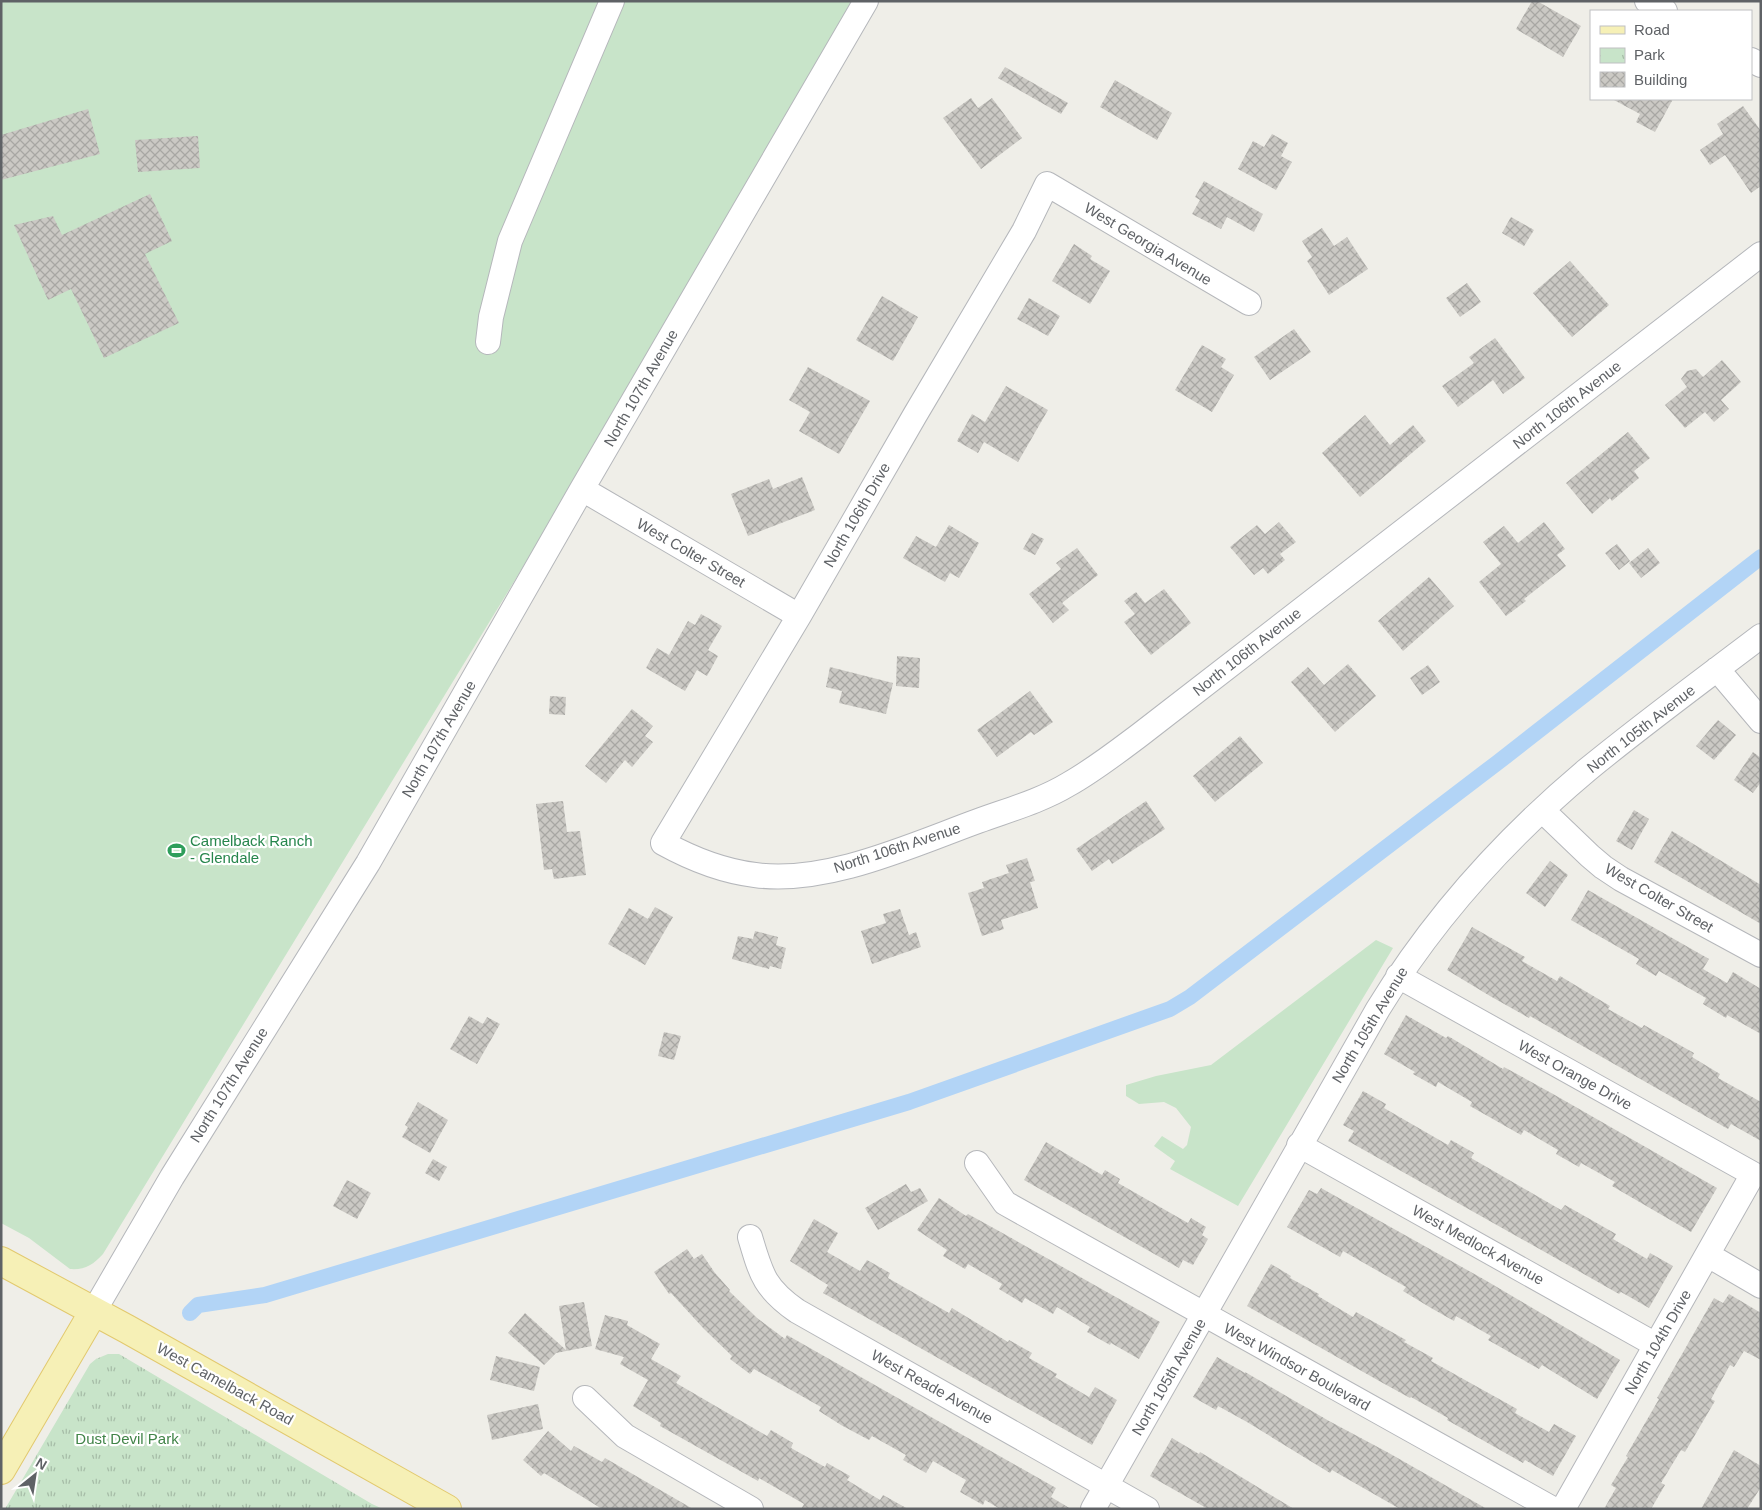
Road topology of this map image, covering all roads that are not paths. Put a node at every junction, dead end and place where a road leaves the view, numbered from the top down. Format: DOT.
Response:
graph roads {
  1 [pos="612,1"];
  2 [pos="866,1"];
  3 [pos="1647,1"];
  4 [pos="1663,10"];
  5 [pos="1047,184"];
  6 [pos="1761,254"];
  7 [pos="1249,303"];
  8 [pos="488,342"];
  9 [pos="582,489"];
  10 [pos="799,616"];
  11 [pos="1761,636"];
  12 [pos="1717,669"];
  13 [pos="1761,721"];
  14 [pos="1542,810"];
  15 [pos="662,843"];
  16 [pos="1761,955"];
  17 [pos="1398,976"];
  18 [pos="1299,1145"];
  19 [pos="977,1163"];
  20 [pos="1753,1174"];
  21 [pos="750,1237"];
  22 [pos="1708,1255"];
  23 [pos="1,1261"];
  24 [pos="1761,1286"];
  25 [pos="94,1311"];
  26 [pos="1204,1315"];
  27 [pos="1656,1345"];
  28 [pos="585,1398"];
  29 [pos="1,1470"];
  30 [pos="1106,1486"];
  31 [pos="447,1509"];
  32 [pos="752,1509"];
  33 [pos="1093,1509"];
  34 [pos="1147,1509"];
  35 [pos="1553,1509"];
  36 [pos="1563,1509"];
  1 -- 8 [label="street"];
  2 -- 9 [label="street, North 107th Avenue"];
  3 -- 4 [label="street"];
  5 -- 7 [label="street, West Georgia Avenue"];
  5 -- 10 [label="street, North 106th Drive"];
  6 -- 15 [label="street, North 106th Avenue"];
  9 -- 10 [label="street, West Colter Street"];
  9 -- 25 [label="street, North 107th Avenue"];
  10 -- 15 [label="street, North 106th Drive"];
  11 -- 12 [label="street, North 105th Avenue"];
  12 -- 13 [label="street"];
  12 -- 14 [label="street, North 105th Avenue"];
  14 -- 16 [label="street, West Colter Street"];
  14 -- 17 [label="street, North 105th Avenue"];
  17 -- 18 [label="street, North 105th Avenue"];
  17 -- 20 [label="street, West Orange Drive"];
  18 -- 26 [label="street, North 105th Avenue"];
  18 -- 27 [label="street, West Medlock Avenue"];
  19 -- 26 [label="street, West Windsor Boulevard"];
  20 -- 22 [label="street, North 104th Drive"];
  21 -- 30 [label="street, West Reade Avenue"];
  22 -- 24 [label="street"];
  22 -- 27 [label="street, North 104th Drive"];
  23 -- 25 [label="main road, West Camelback Road"];
  25 -- 29 [label="main road, North 107th Avenue"];
  25 -- 31 [label="main road, West Camelback Road"];
  26 -- 30 [label="street, North 105th Avenue"];
  26 -- 35 [label="street, West Windsor Boulevard"];
  27 -- 36 [label="street, North 104th Drive"];
  28 -- 32 [label="street"];
  30 -- 33 [label="street, North 105th Avenue"];
  30 -- 34 [label="street, West Reade Avenue"];
}
